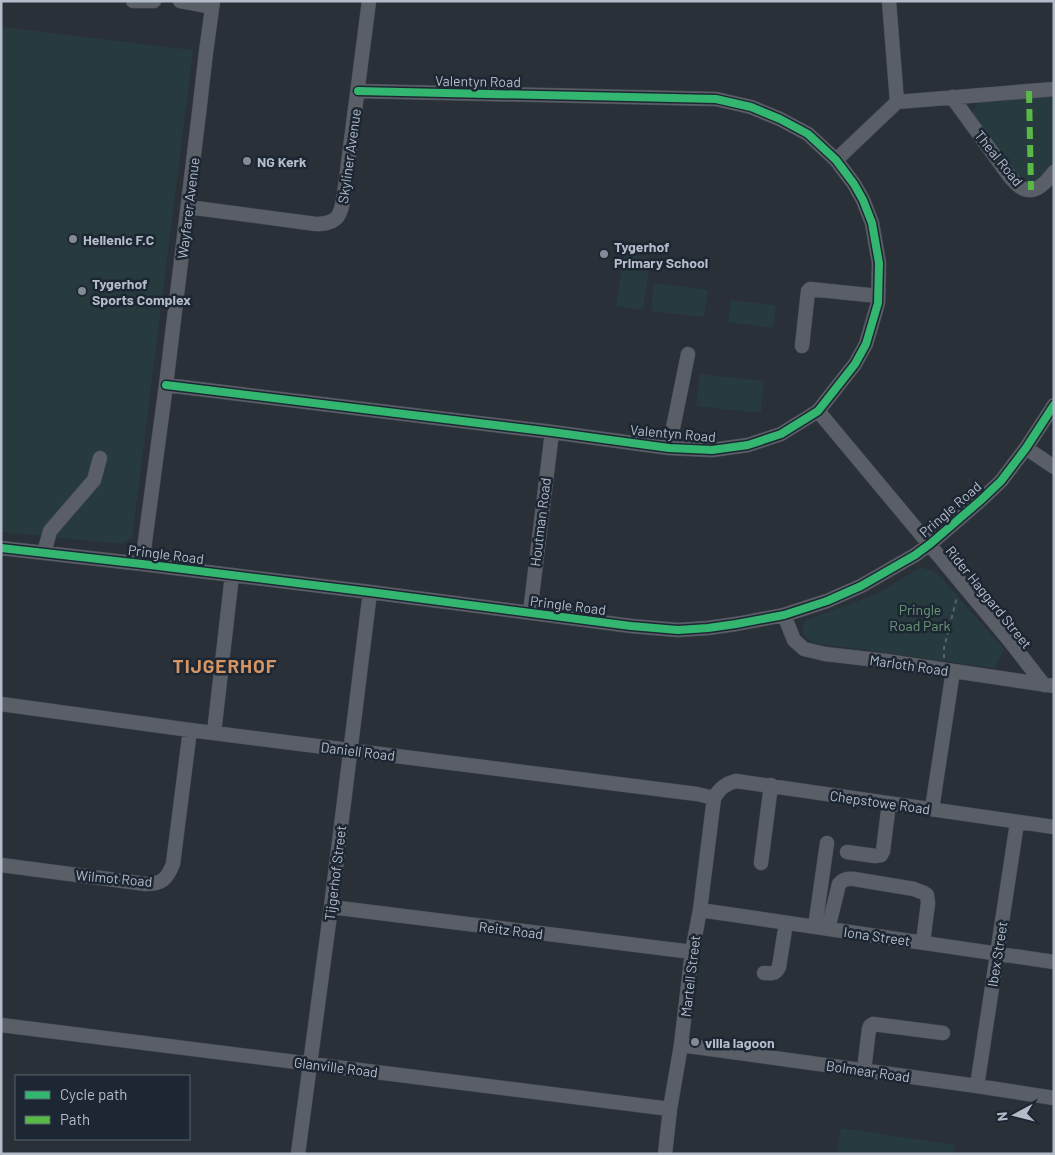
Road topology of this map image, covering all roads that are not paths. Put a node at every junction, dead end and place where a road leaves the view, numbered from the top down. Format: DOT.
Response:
graph roads {
  1 [pos="133,1"];
  2 [pos="154,1"];
  3 [pos="180,1"];
  4 [pos="369,1"];
  5 [pos="889,1"];
  6 [pos="212,4"];
  7 [pos="1054,89"];
  8 [pos="358,91"];
  9 [pos="952,97"];
  10 [pos="897,102"];
  11 [pos="836,160"];
  12 [pos="1054,172"];
  13 [pos="188,207"];
  14 [pos="878,296"];
  15 [pos="802,346"];
  16 [pos="688,354"];
  17 [pos="166,385"];
  18 [pos="1054,405"];
  19 [pos="818,411"];
  20 [pos="552,432"];
  21 [pos="669,448"];
  22 [pos="1026,448"];
  23 [pos="100,458"];
  24 [pos="1054,467"];
  25 [pos="930,544"];
  26 [pos="1,548"];
  27 [pos="44,553"];
  28 [pos="142,564"];
  29 [pos="232,575"];
  30 [pos="370,592"];
  31 [pos="530,613"];
  32 [pos="784,615"];
  33 [pos="948,670"];
  34 [pos="1049,685"];
  35 [pos="1,704"];
  36 [pos="190,730"];
  37 [pos="214,733"];
  38 [pos="350,750"];
  39 [pos="771,786"];
  40 [pos="714,798"];
  41 [pos="889,803"];
  42 [pos="932,809"];
  43 [pos="1017,823"];
  44 [pos="1054,828"];
  45 [pos="827,843"];
  46 [pos="847,852"];
  47 [pos="761,863"];
  48 [pos="1,865"];
  49 [pos="330,908"];
  50 [pos="700,910"];
  51 [pos="786,922"];
  52 [pos="822,928"];
  53 [pos="923,942"];
  54 [pos="692,952"];
  55 [pos="997,953"];
  56 [pos="1054,962"];
  57 [pos="764,973"];
  58 [pos="1,1025"];
  59 [pos="943,1033"];
  60 [pos="681,1045"];
  61 [pos="310,1064"];
  62 [pos="864,1070"];
  63 [pos="977,1086"];
  64 [pos="1054,1098"];
  65 [pos="670,1108"];
  66 [pos="298,1154"];
  67 [pos="665,1154"];
  1 -- 2 [label="street"];
  3 -- 6 [label="street"];
  4 -- 8 [label="street, Skyliner Avenue"];
  5 -- 10 [label="street"];
  6 -- 13 [label="street, Wayfarer Avenue"];
  7 -- 9 [label="street"];
  8 -- 11 [label="street, Valentyn Road"];
  8 -- 13 [label="street, Skyliner Avenue"];
  9 -- 10 [label="street"];
  9 -- 12 [label="street, Theal Road"];
  10 -- 11 [label="street"];
  11 -- 14 [label="street, Valentyn Road"];
  13 -- 17 [label="street, Wayfarer Avenue"];
  14 -- 15 [label="street"];
  14 -- 19 [label="street, Valentyn Road"];
  16 -- 21 [label="street"];
  17 -- 20 [label="street, Valentyn Road"];
  17 -- 28 [label="street, Wayfarer Avenue"];
  18 -- 22 [label="street, Pringle Road"];
  19 -- 21 [label="street, Valentyn Road"];
  19 -- 25 [label="street, Rider Haggard Street"];
  20 -- 21 [label="street, Valentyn Road"];
  20 -- 31 [label="street, Houtman Road"];
  22 -- 24 [label="street"];
  22 -- 25 [label="street, Pringle Road"];
  23 -- 27 [label="street"];
  25 -- 32 [label="street, Pringle Road"];
  25 -- 34 [label="street, Rider Haggard Street"];
  26 -- 27 [label="street, Pringle Road"];
  27 -- 28 [label="street, Pringle Road"];
  28 -- 29 [label="street, Pringle Road"];
  29 -- 30 [label="street, Pringle Road"];
  29 -- 37 [label="street"];
  30 -- 31 [label="street, Pringle Road"];
  30 -- 38 [label="street, Tijgerhof Street"];
  31 -- 32 [label="street, Pringle Road"];
  32 -- 33 [label="street, Marloth Road"];
  33 -- 34 [label="street, Marloth Road"];
  33 -- 42 [label="street"];
  35 -- 36 [label="street, Daniell Road"];
  36 -- 37 [label="street, Daniell Road"];
  36 -- 48 [label="street, Wilmot Road"];
  37 -- 38 [label="street, Daniell Road"];
  38 -- 40 [label="street, Daniell Road"];
  38 -- 49 [label="street, Tijgerhof Street"];
  39 -- 40 [label="street, Chepstowe Road"];
  39 -- 41 [label="street, Chepstowe Road"];
  39 -- 47 [label="street"];
  40 -- 50 [label="street, Martell Street"];
  41 -- 42 [label="street, Chepstowe Road"];
  41 -- 46 [label="street"];
  42 -- 43 [label="street, Chepstowe Road"];
  43 -- 44 [label="street, Chepstowe Road"];
  43 -- 55 [label="street, Ibex Street"];
  45 -- 52 [label="street"];
  49 -- 54 [label="street, Reitz Road"];
  49 -- 61 [label="street, Tijgerhof Street"];
  50 -- 51 [label="street, Iona Street"];
  50 -- 54 [label="street, Martell Street"];
  51 -- 52 [label="street, Iona Street"];
  51 -- 57 [label="street"];
  52 -- 53 [label="street, Iona Street"];
  52 -- 53 [label="street"];
  53 -- 55 [label="street, Iona Street"];
  54 -- 60 [label="street, Martell Street"];
  55 -- 56 [label="street, Iona Street"];
  55 -- 63 [label="street, Ibex Street"];
  58 -- 61 [label="street, Glanville Road"];
  59 -- 62 [label="street"];
  60 -- 62 [label="street, Bolmear Road"];
  60 -- 65 [label="street, Martell Street"];
  61 -- 65 [label="street, Glanville Road"];
  61 -- 66 [label="street, Tijgerhof Street"];
  62 -- 63 [label="street, Bolmear Road"];
  63 -- 64 [label="street, Bolmear Road"];
  65 -- 67 [label="street, Martell Street"];
}
